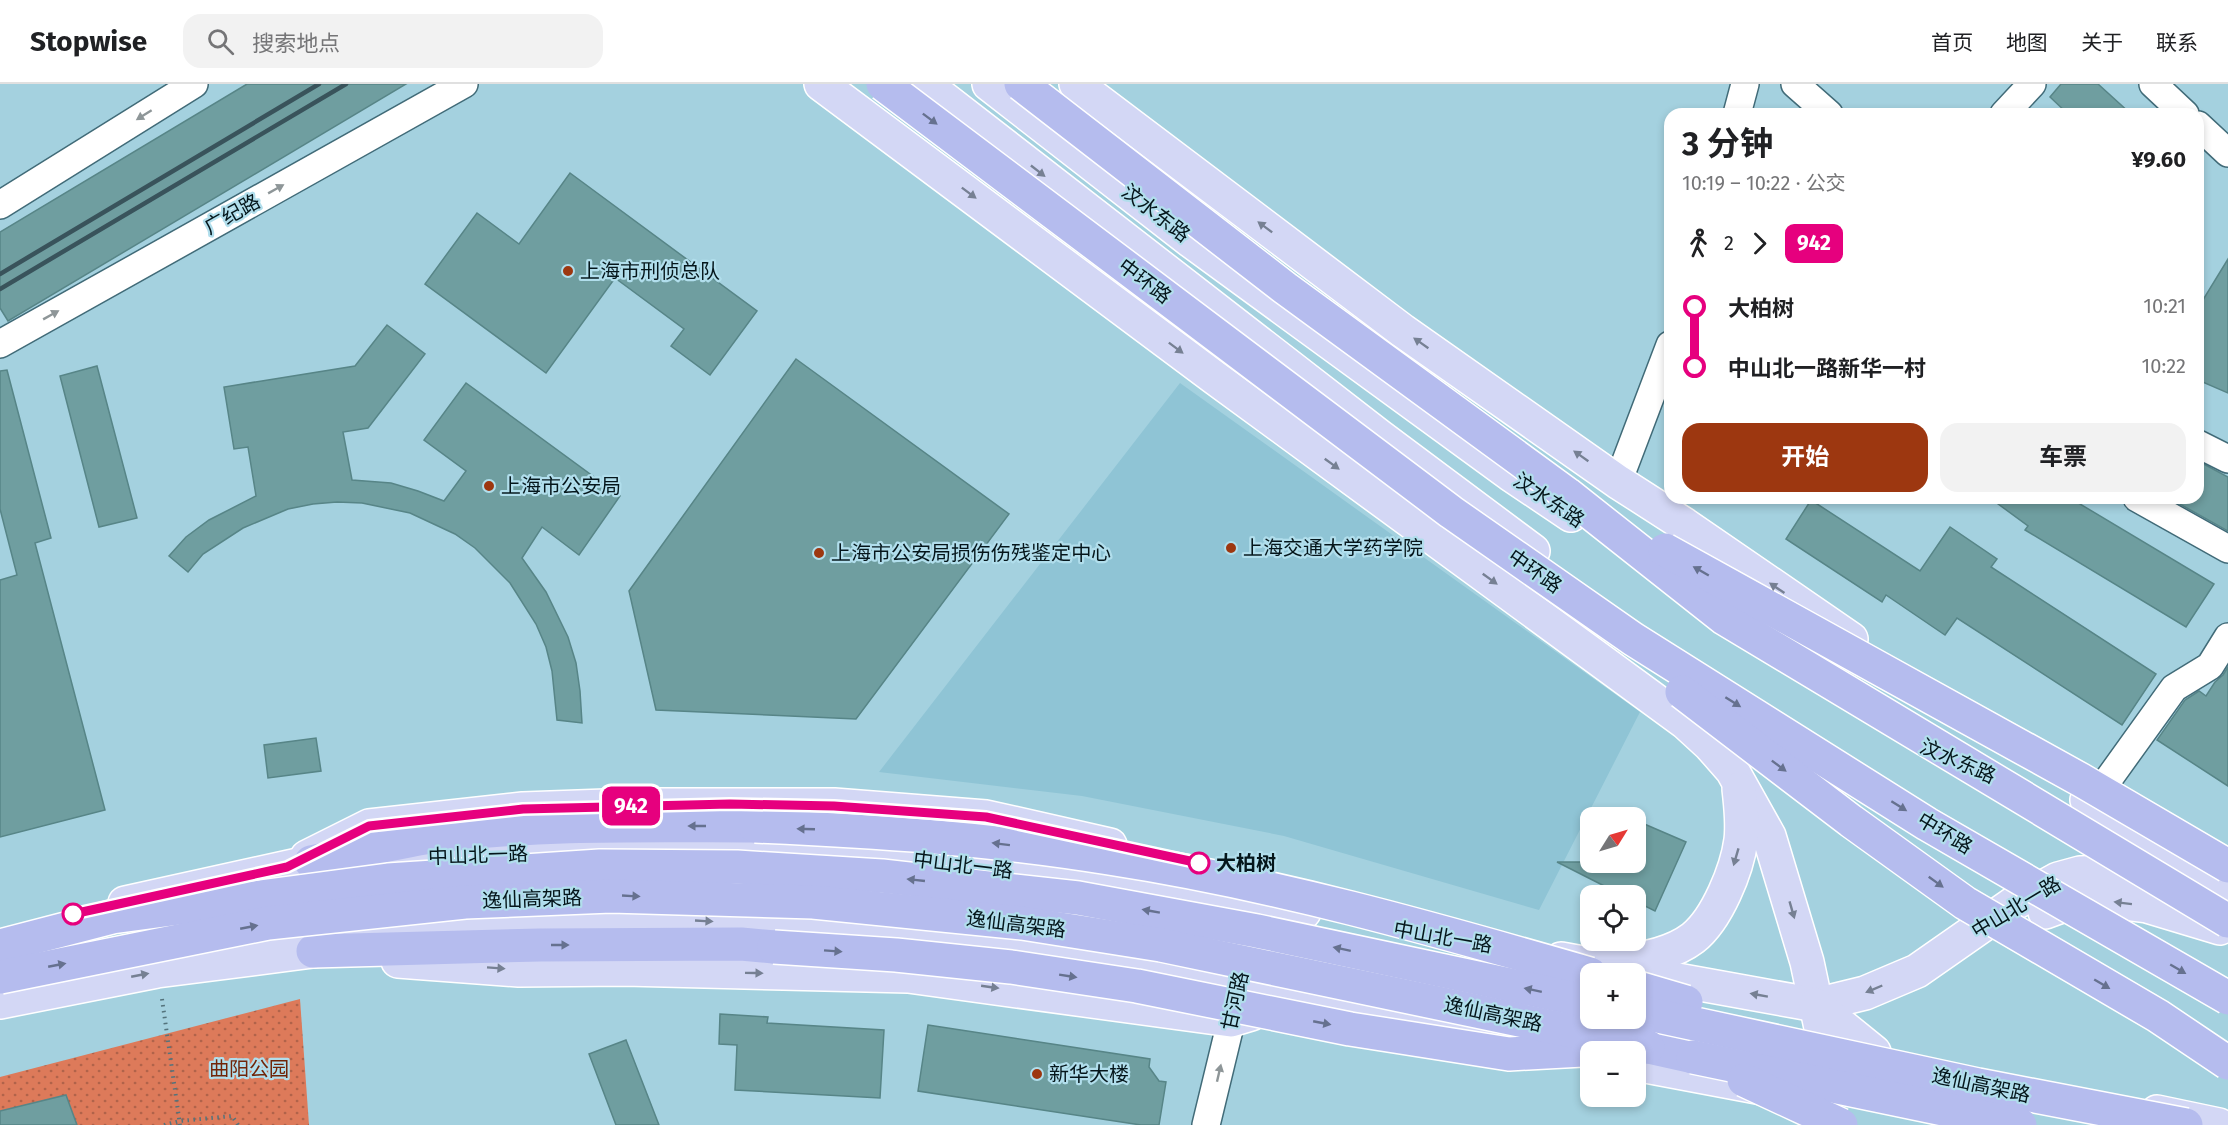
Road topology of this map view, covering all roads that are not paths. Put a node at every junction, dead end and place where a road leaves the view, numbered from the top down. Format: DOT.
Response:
graph roads {
  1 [pos="194,84"];
  2 [pos="464,84"];
  3 [pos="820,84"];
  4 [pos="883,84"];
  5 [pos="925,84"];
  6 [pos="989,84"];
  7 [pos="1021,84"];
  8 [pos="1076,84"];
  9 [pos="1745,84"];
  10 [pos="1795,84"];
  11 [pos="2032,84"];
  12 [pos="2153,84"];
  13 [pos="1739,108"];
  14 [pos="1822,108"];
  15 [pos="2012,108"];
  16 [pos="2179,108"];
  17 [pos="2204,131"];
  18 [pos="2228,153"];
  19 [pos="0,205"];
  20 [pos="1105,223"];
  21 [pos="1148,328"];
  22 [pos="0,344"];
  23 [pos="1664,361"];
  24 [pos="2204,447"];
  25 [pos="2228,459"];
  26 [pos="1618,482"];
  27 [pos="1567,494"];
  28 [pos="2149,504"];
  29 [pos="1451,512"];
  30 [pos="2228,549"];
  31 [pos="2228,636"];
  32 [pos="1735,774"];
  33 [pos="2092,802"];
  34 [pos="2152,843"];
  35 [pos="299,864"];
  36 [pos="2228,866"];
  37 [pos="2228,888"];
  38 [pos="1252,889"];
  39 [pos="2226,923"];
  40 [pos="0,931"];
  41 [pos="0,946"];
  42 [pos="313,951"];
  43 [pos="1619,963"];
  44 [pos="1580,966"];
  45 [pos="1580,967"];
  46 [pos="1917,971"];
  47 [pos="0,977"];
  48 [pos="1646,978"];
  49 [pos="1241,981"];
  50 [pos="1646,990"];
  51 [pos="1309,996"];
  52 [pos="2228,998"];
  53 [pos="1580,1000"];
  54 [pos="0,1002"];
  55 [pos="1816,1005"];
  56 [pos="1646,1013"];
  57 [pos="1231,1020"];
  58 [pos="1580,1041"];
  59 [pos="1580,1052"];
  60 [pos="1580,1055"];
  61 [pos="1646,1055"];
  62 [pos="1646,1056"];
  63 [pos="1693,1057"];
  64 [pos="1884,1059"];
  65 [pos="2228,1063"];
  66 [pos="1830,1070"];
  67 [pos="1791,1094"];
  68 [pos="1848,1115"];
  69 [pos="1206,1125"];
  70 [pos="1942,1125"];
  71 [pos="2020,1125"];
  72 [pos="2186,1125"];
  73 [pos="2219,1125"];
  1 -- 19 [label="street, one-way"];
  22 -- 2 [label="street, 广纪路, one-way"];
  3 -- 21 [label="main road, 汶水东路, one-way"];
  4 -- 29 [label="highway, 中环路, one-way, bridge"];
  5 -- 20 [label="main road, 汶水东路, one-way"];
  6 -- 34 [label="main road, 汶水东路"];
  7 -- 27 [label="highway, bridge"];
  26 -- 8 [label="main road, 汶水东路, one-way"];
  9 -- 13 [label="street"];
  10 -- 14 [label="street"];
  11 -- 15 [label="street"];
  12 -- 16 [label="street"];
  17 -- 18 [label="street"];
  20 -- 21 [label="main road"];
  20 -- 32 [label="main road, 汶水东路"];
  21 -- 32 [label="main road, 汶水东路, one-way"];
  23 -- 26 [label="street"];
  24 -- 25 [label="street"];
  33 -- 26 [label="main road, 汶水东路, one-way"];
  36 -- 27 [label="highway, one-way, bridge"];
  27 -- 39 [label="highway, bridge"];
  28 -- 30 [label="street"];
  29 -- 52 [label="highway, 中环路, one-way, bridge"];
  29 -- 65 [label="highway, one-way, bridge"];
  31 -- 33 [label="street"];
  32 -- 43 [label="main road, one-way"];
  32 -- 55 [label="main road, 汶水东路, one-way"];
  33 -- 34 [label="main road, 汶水东路"];
  34 -- 37 [label="main road, 汶水东路"];
  35 -- 38 [label="main road, 中山北一路"];
  35 -- 38 [label="main road"];
  35 -- 40 [label="main road, 中山北一路"];
  44 -- 35 [label="highway, one-way, bridge"];
  38 -- 45 [label="main road, 中山北一路"];
  38 -- 49 [label="street, 甘河路"];
  39 -- 46 [label="main road, 中山北一路, one-way"];
  39 -- 46 [label="main road, 中山北一路"];
  53 -- 41 [label="highway, 逸仙高架路, one-way, bridge"];
  42 -- 49 [label="main road, one-way"];
  54 -- 42 [label="main road, one-way"];
  42 -- 57 [label="main road, one-way"];
  42 -- 60 [label="highway, one-way, bridge"];
  46 -- 55 [label="main road, 中山北一路, one-way"];
  47 -- 58 [label="highway, 逸仙高架路, one-way, bridge"];
  55 -- 48 [label="main road, 中山北一路, one-way"];
  49 -- 51 [label="main road"];
  49 -- 57 [label="street, 甘河路"];
  50 -- 64 [label="highway, bridge"];
  51 -- 57 [label="main road"];
  51 -- 59 [label="main road"];
  55 -- 64 [label="main road"];
  55 -- 66 [label="main road, 汶水东路"];
  56 -- 64 [label="highway, 逸仙高架路, bridge"];
  69 -- 57 [label="street, 甘河路, one-way"];
  61 -- 63 [label="highway, 逸仙高架路"];
  62 -- 67 [label="main road"];
  63 -- 68 [label="highway, bridge"];
  63 -- 71 [label="highway, 逸仙高架路, bridge"];
  64 -- 66 [label="main road"];
  64 -- 72 [label="highway, 逸仙高架路, bridge"];
  64 -- 73 [label="main road"];
  66 -- 67 [label="main road"];
  66 -- 68 [label="main road, 汶水东路"];
  67 -- 68 [label="main road"];
  68 -- 70 [label="main road"];
}
